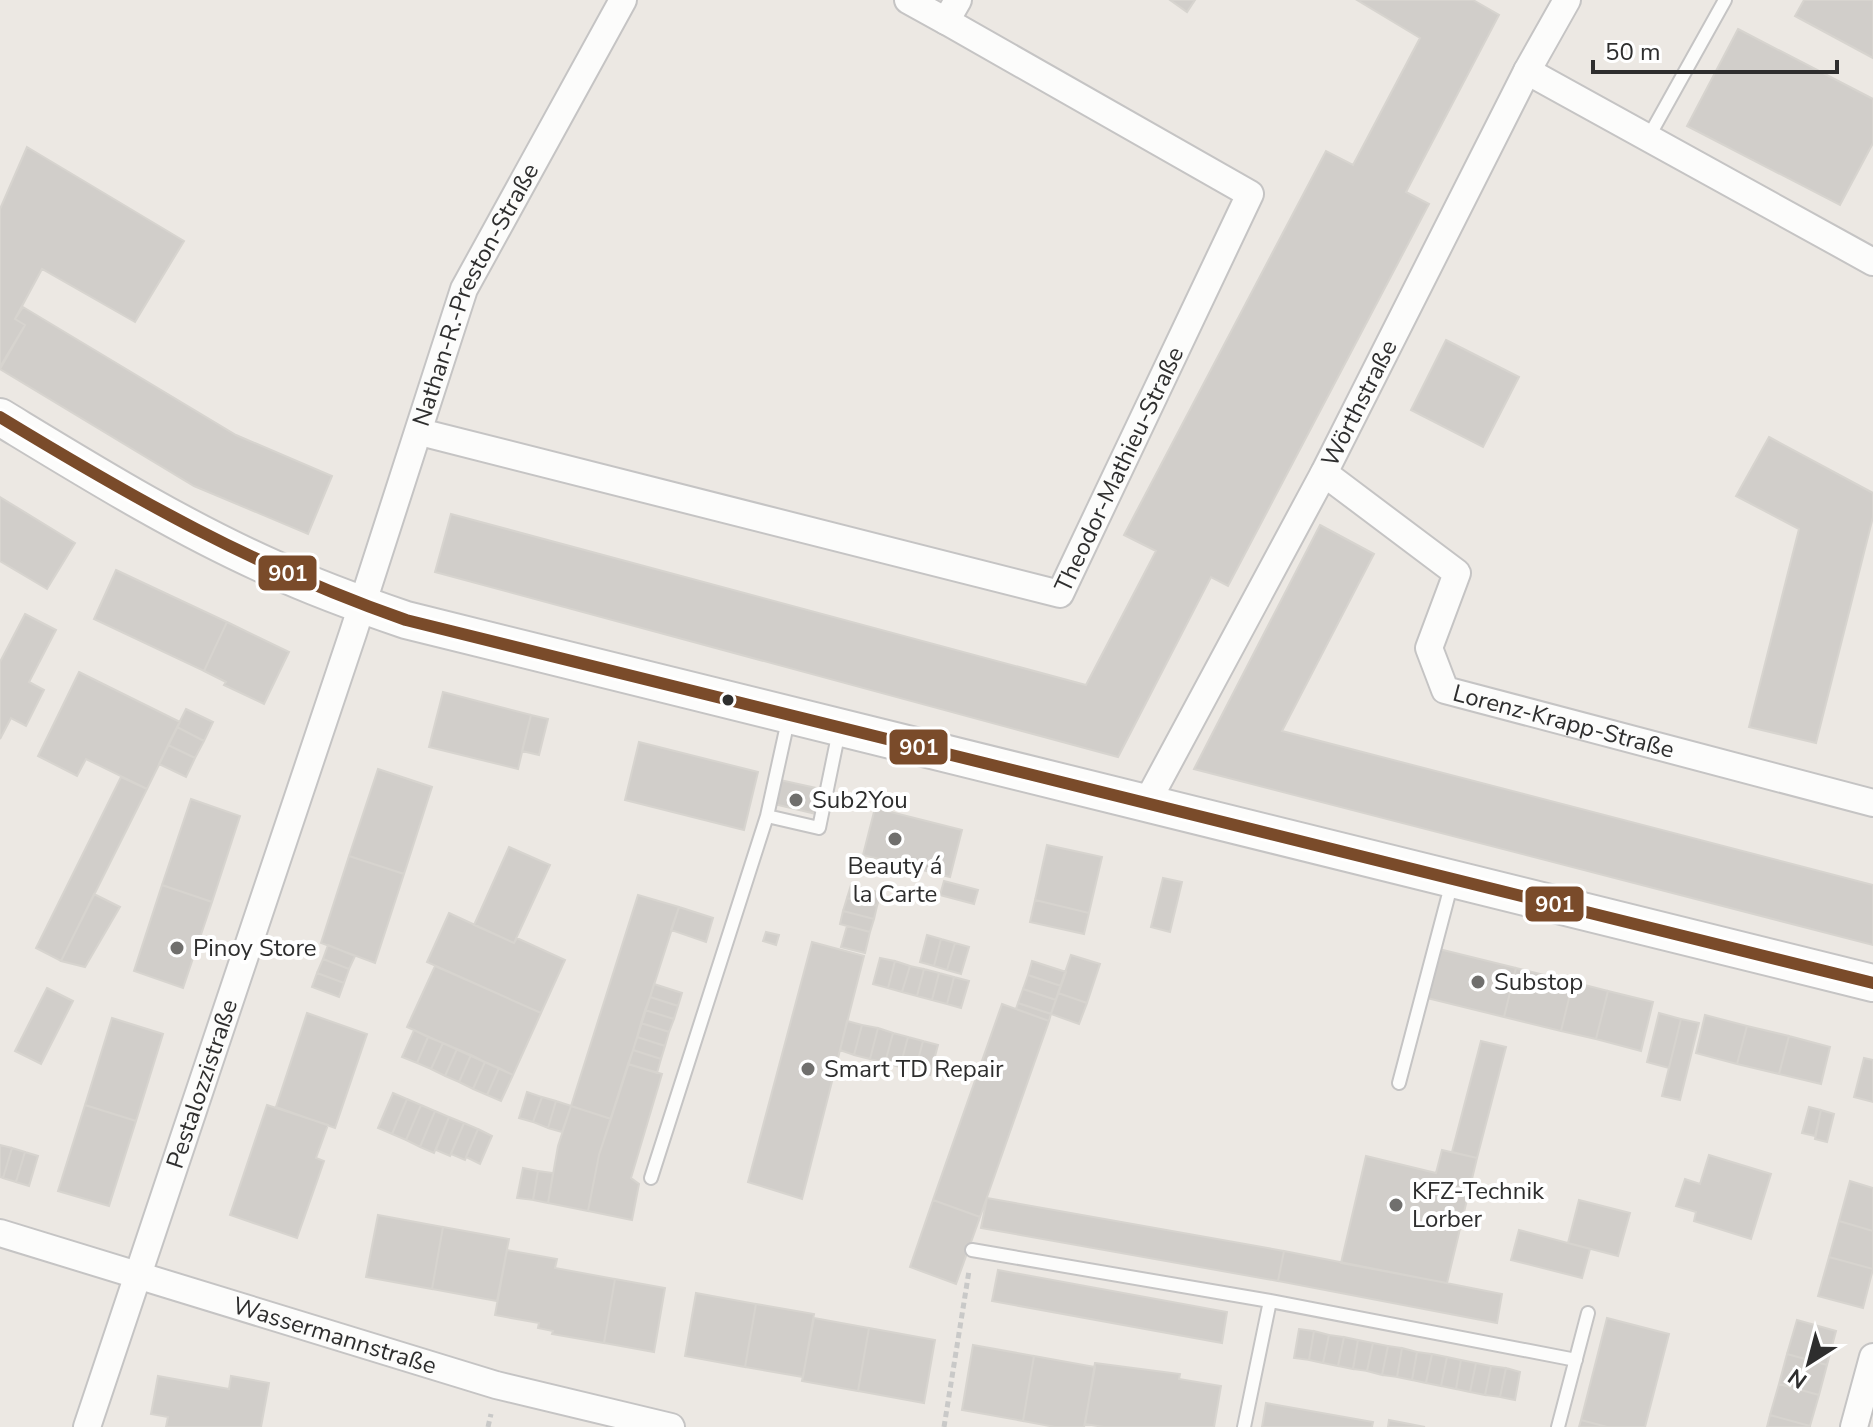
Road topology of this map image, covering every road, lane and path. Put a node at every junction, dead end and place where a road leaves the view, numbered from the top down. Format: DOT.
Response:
graph roads {
  1 [pos="623,0"];
  2 [pos="908,0"];
  3 [pos="1725,0"];
  4 [pos="1563,1"];
  5 [pos="952,11"];
  6 [pos="1527,71"];
  7 [pos="1648,138"];
  8 [pos="1873,262"];
  9 [pos="0,417"];
  10 [pos="420,432"];
  11 [pos="1324,473"];
  12 [pos="362,605"];
  13 [pos="789,715"];
  14 [pos="840,728"];
  15 [pos="1873,803"];
  16 [pos="1146,804"];
  17 [pos="767,816"];
  18 [pos="1452,879"];
  19 [pos="1873,983"];
  20 [pos="1399,1083"];
  21 [pos="651,1178"];
  22 [pos="0,1233"];
  23 [pos="972,1250"];
  24 [pos="139,1274"];
  25 [pos="1270,1301"];
  26 [pos="1588,1313"];
  27 [pos="1873,1357"];
  28 [pos="1576,1360"];
  29 [pos="87,1427"];
  30 [pos="671,1427"];
  31 [pos="944,1427"];
  32 [pos="1244,1427"];
  33 [pos="1558,1427"];
  34 [pos="1854,1427"];
  1 -- 10 [label="street, Nathan-R.-Preston-Straße"];
  2 -- 5 [label="street"];
  3 -- 7 [label="lane"];
  4 -- 6 [label="street, Wörthstraße"];
  5 -- 10 [label="street, Theodor-Mathieu-Straße"];
  6 -- 7 [label="street"];
  6 -- 11 [label="street, Wörthstraße"];
  7 -- 8 [label="street"];
  9 -- 12 [label="street"];
  10 -- 12 [label="street, Nathan-R.-Preston-Straße"];
  11 -- 15 [label="street, Lorenz-Krapp-Straße"];
  11 -- 16 [label="street, Wörthstraße"];
  12 -- 13 [label="street"];
  12 -- 24 [label="street, Pestalozzistraße"];
  13 -- 14 [label="street"];
  13 -- 17 [label="lane"];
  14 -- 16 [label="street"];
  14 -- 17 [label="lane"];
  16 -- 18 [label="street"];
  17 -- 21 [label="lane"];
  18 -- 19 [label="street"];
  18 -- 20 [label="lane"];
  22 -- 24 [label="street, Wassermannstraße"];
  23 -- 25 [label="lane"];
  23 -- 31 [label="path"];
  24 -- 29 [label="street, Pestalozzistraße"];
  24 -- 30 [label="street, Wassermannstraße"];
  25 -- 28 [label="lane"];
  25 -- 32 [label="lane"];
  26 -- 28 [label="lane"];
  27 -- 34 [label="street"];
  28 -- 33 [label="lane"];
}
